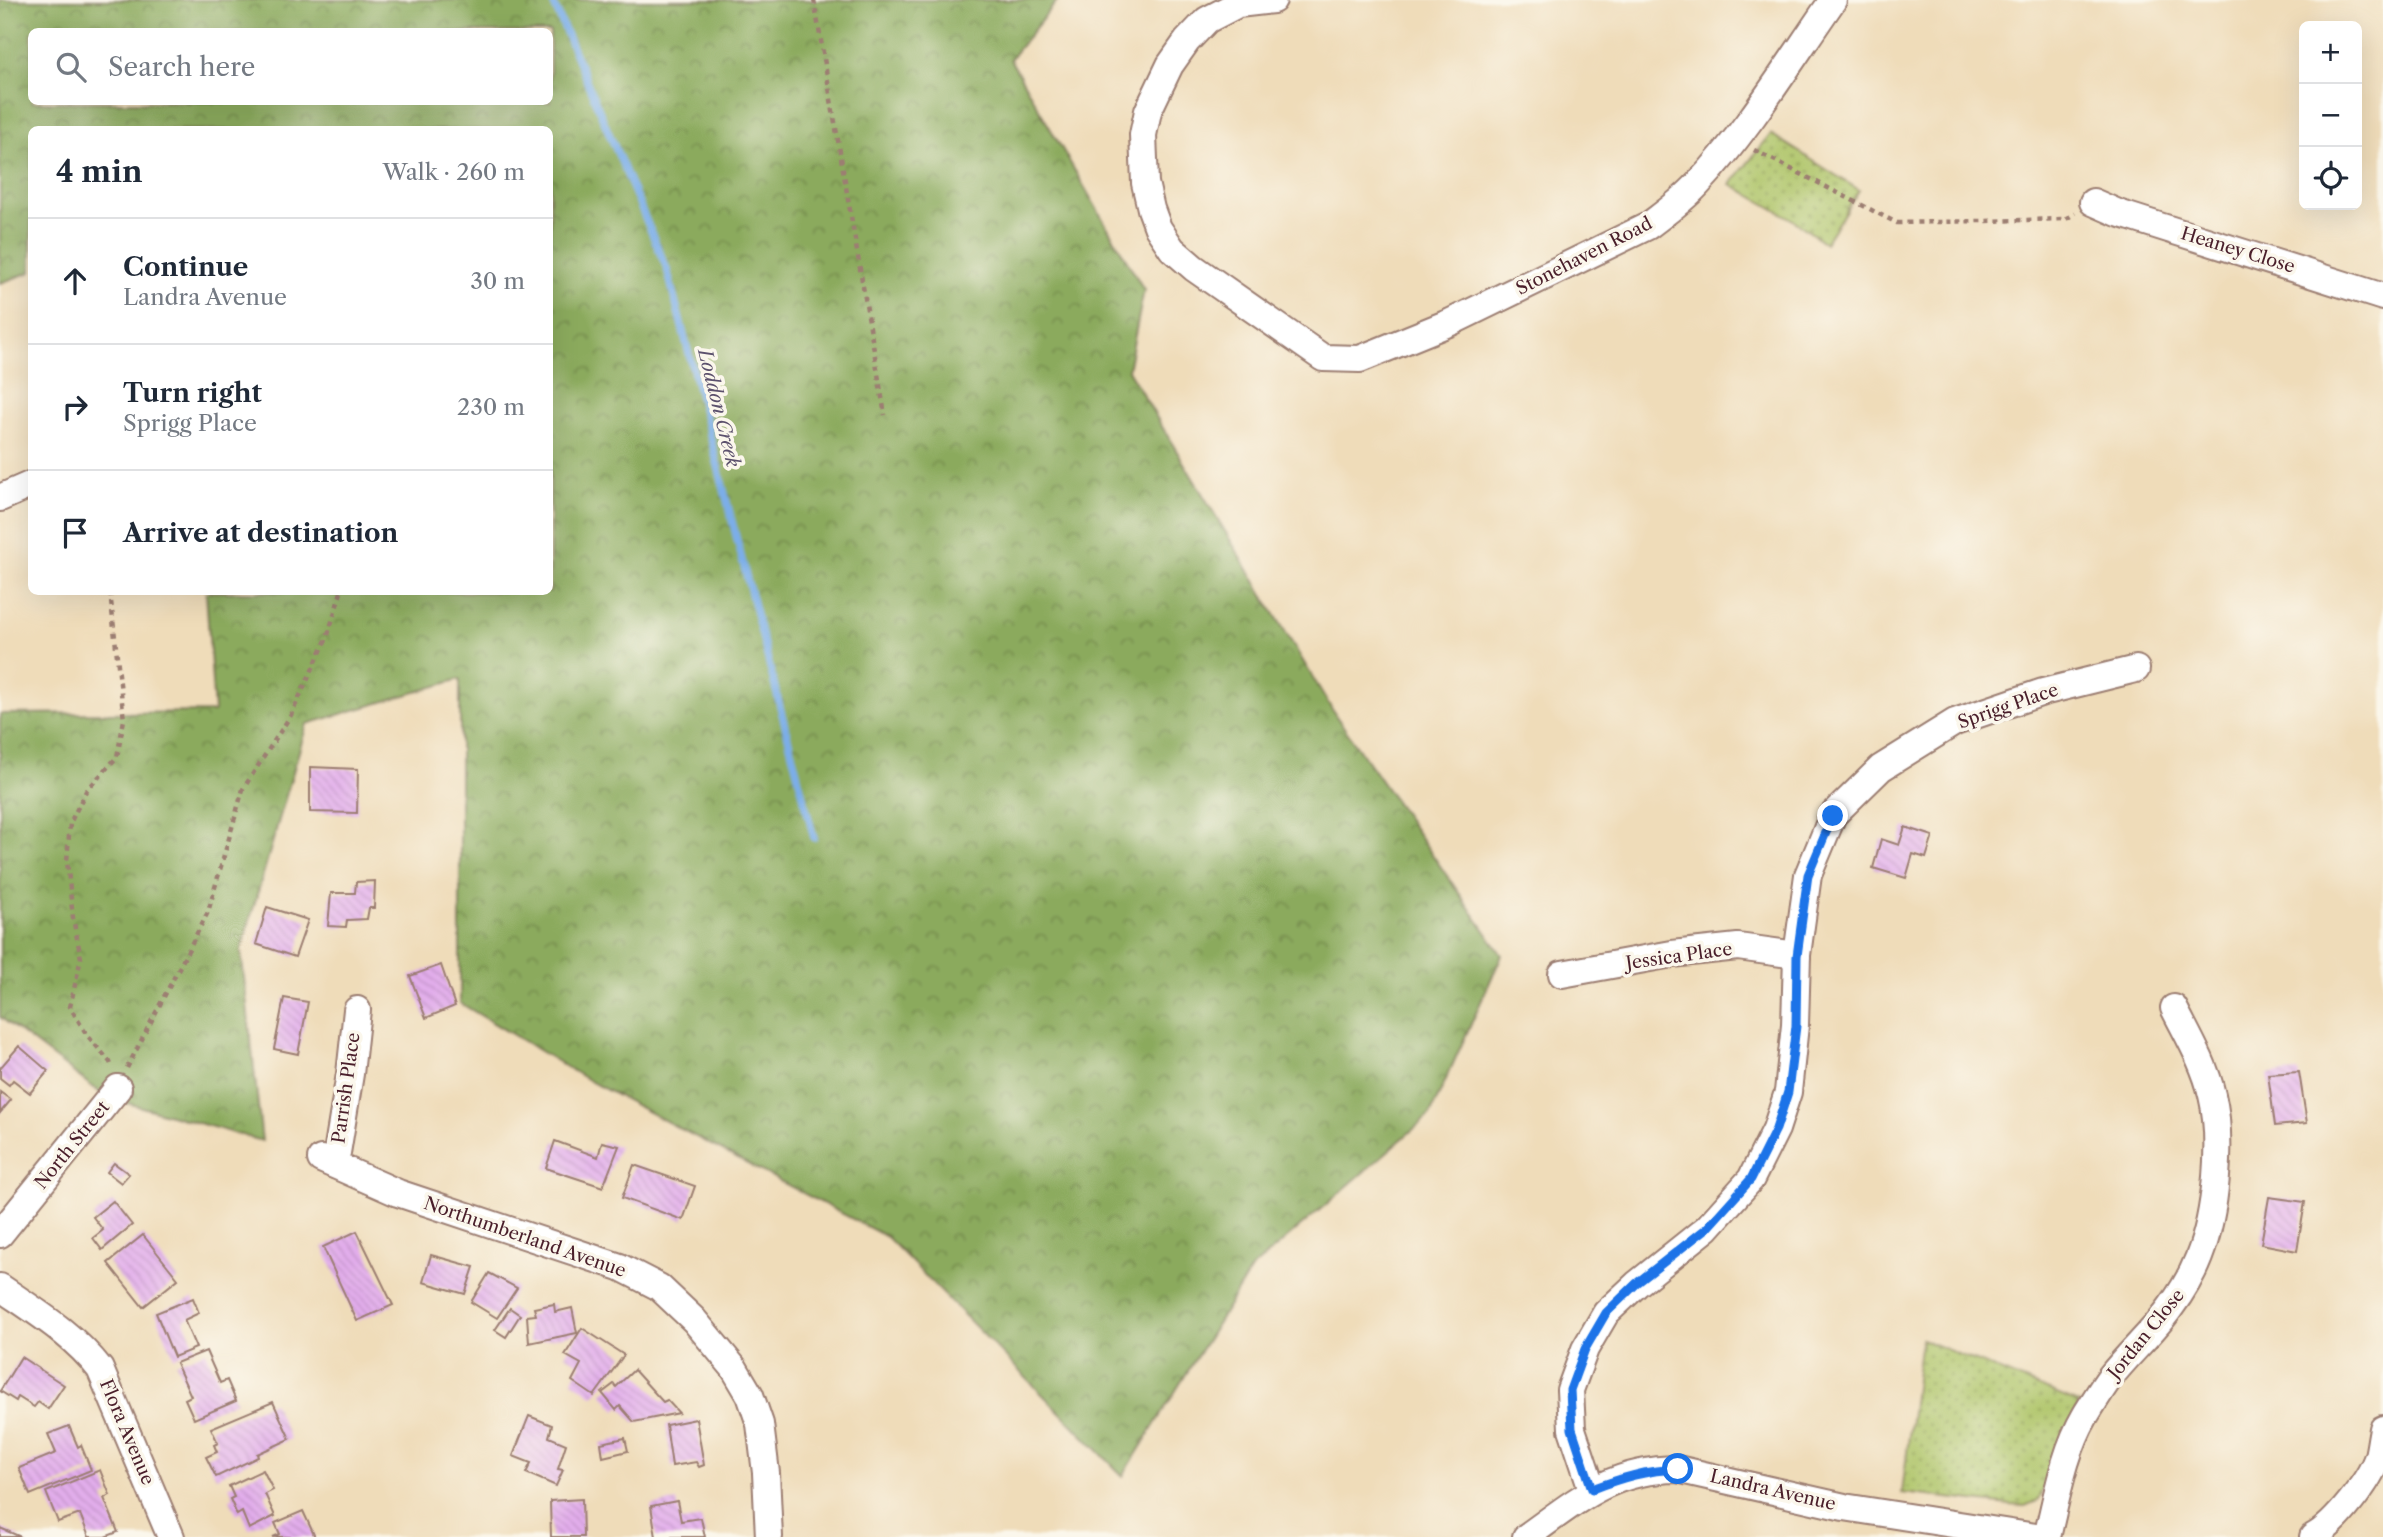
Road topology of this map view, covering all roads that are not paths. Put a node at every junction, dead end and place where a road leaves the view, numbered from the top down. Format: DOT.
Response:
graph roads {
  1 [pos="1273,0"];
  2 [pos="1833,0"];
  3 [pos="2092,202"];
  4 [pos="2383,297"];
  5 [pos="28,486"];
  6 [pos="0,498"];
  7 [pos="2136,669"];
  8 [pos="1797,956"];
  9 [pos="1562,974"];
  10 [pos="2174,1008"];
  11 [pos="357,1010"];
  12 [pos="118,1088"];
  13 [pos="328,1162"];
  14 [pos="0,1234"];
  15 [pos="0,1287"];
  16 [pos="2383,1429"];
  17 [pos="1592,1489"];
  18 [pos="171,1537"];
  19 [pos="769,1537"];
  20 [pos="1526,1537"];
  21 [pos="2034,1537"];
  22 [pos="2314,1537"];
  1 -- 2 [label="street, Stonehaven Road"];
  3 -- 4 [label="street, Heaney Close"];
  5 -- 6 [label="street"];
  7 -- 8 [label="street, Sprigg Place"];
  8 -- 9 [label="street, Jessica Place"];
  8 -- 17 [label="street, Sprigg Place"];
  10 -- 21 [label="street, Jordan Close"];
  11 -- 13 [label="street, Parrish Place"];
  12 -- 14 [label="street, North Street"];
  13 -- 19 [label="street, Northumberland Avenue"];
  15 -- 18 [label="street, Flora Avenue"];
  16 -- 22 [label="street"];
  17 -- 20 [label="street, Landra Avenue"];
  17 -- 21 [label="street, Landra Avenue"];
}
